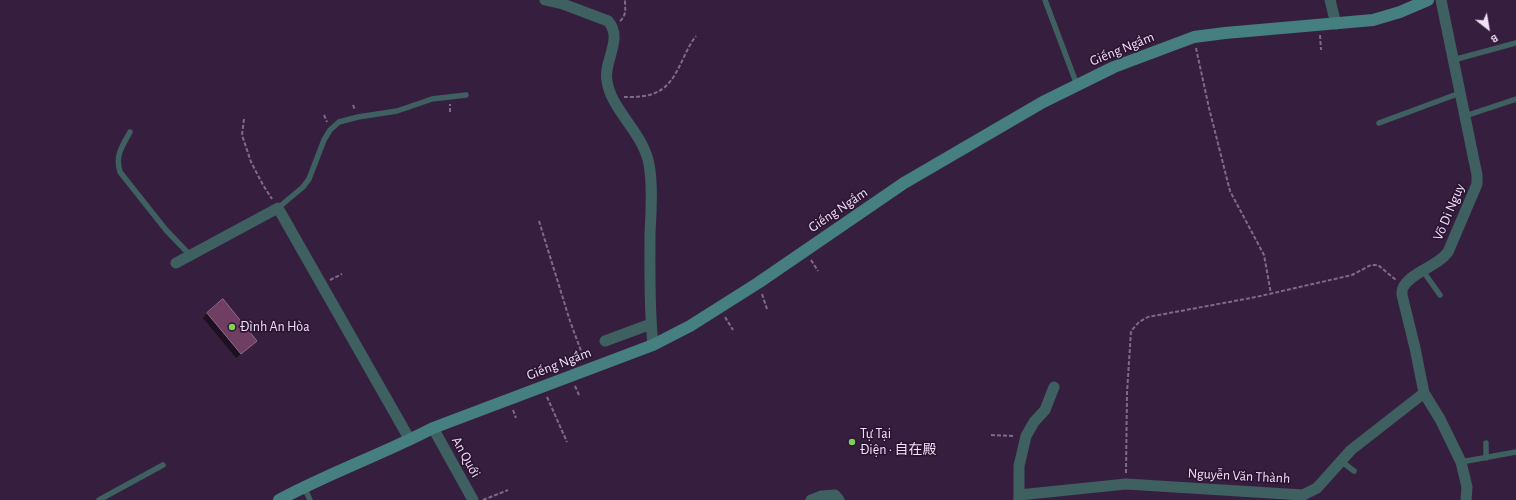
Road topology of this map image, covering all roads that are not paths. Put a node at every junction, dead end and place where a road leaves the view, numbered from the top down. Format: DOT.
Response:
graph roads {
  1 [pos="545,0"];
  2 [pos="1045,0"];
  3 [pos="1330,0"];
  4 [pos="1428,0"];
  5 [pos="1441,0"];
  6 [pos="563,2"];
  7 [pos="1336,24"];
  8 [pos="1516,43"];
  9 [pos="1453,60"];
  10 [pos="1078,85"];
  11 [pos="1460,93"];
  12 [pos="466,95"];
  13 [pos="1516,99"];
  14 [pos="1465,116"];
  15 [pos="1379,123"];
  16 [pos="130,132"];
  17 [pos="278,208"];
  18 [pos="190,255"];
  19 [pos="176,262"];
  20 [pos="1423,271"];
  21 [pos="1440,295"];
  22 [pos="651,324"];
  23 [pos="605,341"];
  24 [pos="653,345"];
  25 [pos="1054,387"];
  26 [pos="1424,393"];
  27 [pos="433,428"];
  28 [pos="410,440"];
  29 [pos="1486,443"];
  30 [pos="1516,452"];
  31 [pos="1486,458"];
  32 [pos="1341,461"];
  33 [pos="1461,462"];
  34 [pos="163,465"];
  35 [pos="1354,471"];
  36 [pos="304,486"];
  37 [pos="1281,496"];
  38 [pos="1019,498"];
  39 [pos="1303,498"];
  40 [pos="99,500"];
  41 [pos="279,500"];
  42 [pos="310,500"];
  43 [pos="473,500"];
  44 [pos="811,500"];
  45 [pos="839,500"];
  46 [pos="1466,500"];
  1 -- 6 [label="street"];
  2 -- 10 [label="lane"];
  3 -- 7 [label="street"];
  4 -- 7 [label="street, Giếng Ngầm"];
  5 -- 9 [label="street, Võ Di Nguy"];
  6 -- 22 [label="street"];
  7 -- 10 [label="street, Giếng Ngầm"];
  8 -- 9 [label="lane"];
  9 -- 11 [label="street, Võ Di Nguy"];
  10 -- 24 [label="street, Giếng Ngầm"];
  11 -- 14 [label="street, Võ Di Nguy"];
  11 -- 15 [label="lane"];
  12 -- 17 [label="lane"];
  13 -- 14 [label="lane"];
  14 -- 20 [label="street, Võ Di Nguy"];
  16 -- 18 [label="lane"];
  17 -- 18 [label="street"];
  17 -- 28 [label="street"];
  18 -- 19 [label="street"];
  20 -- 21 [label="lane"];
  20 -- 26 [label="street, Võ Di Nguy"];
  22 -- 23 [label="street"];
  22 -- 24 [label="street"];
  24 -- 27 [label="street, Giếng Ngầm"];
  25 -- 38 [label="street"];
  26 -- 32 [label="street, Nguyễn Văn Thành"];
  26 -- 33 [label="street"];
  27 -- 28 [label="street, Giếng Ngầm"];
  27 -- 43 [label="street, An Quới"];
  28 -- 36 [label="street, Giếng Ngầm"];
  29 -- 31 [label="lane"];
  30 -- 31 [label="lane"];
  31 -- 33 [label="lane"];
  32 -- 35 [label="lane"];
  32 -- 39 [label="street, Nguyễn Văn Thành"];
  33 -- 46 [label="street"];
  34 -- 40 [label="lane"];
  36 -- 41 [label="street, Giếng Ngầm"];
  36 -- 42 [label="lane"];
  37 -- 38 [label="street, Nguyễn Văn Thành"];
  37 -- 39 [label="street, Nguyễn Văn Thành"];
  44 -- 45 [label="street"];
}
